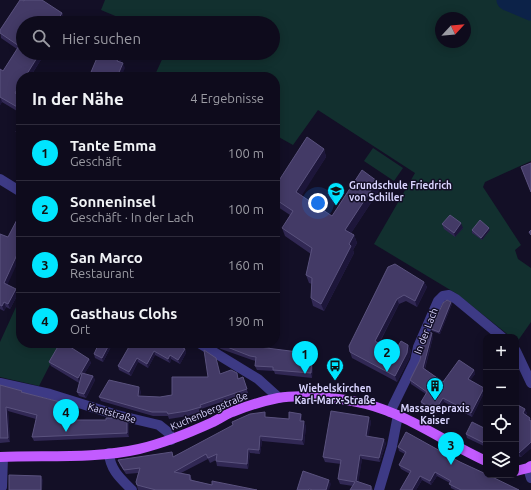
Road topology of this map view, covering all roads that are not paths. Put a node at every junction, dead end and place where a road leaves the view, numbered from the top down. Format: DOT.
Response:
graph roads {
  1 [pos="0,179"];
  2 [pos="16,189"];
  3 [pos="498,334"];
  4 [pos="208,348"];
  5 [pos="519,357"];
  6 [pos="0,382"];
  7 [pos="531,383"];
  8 [pos="279,398"];
  9 [pos="394,414"];
  10 [pos="171,440"];
  11 [pos="109,454"];
  12 [pos="2,457"];
  13 [pos="483,459"];
  14 [pos="519,471"];
  15 [pos="530,471"];
  16 [pos="1,488"];
  17 [pos="132,490"];
  18 [pos="379,490"];
  1 -- 2 [label="street"];
  3 -- 9 [label="street, In der Lach"];
  4 -- 8 [label="street"];
  5 -- 7 [label="street"];
  6 -- 10 [label="street, Kantstraße"];
  8 -- 9 [label="main road, Kuchenbergstraße"];
  8 -- 10 [label="main road, Kuchenbergstraße"];
  9 -- 13 [label="main road, Kuchenbergstraße"];
  9 -- 18 [label="street"];
  10 -- 11 [label="main road, Kuchenbergstraße"];
  11 -- 12 [label="main road, Kuchenbergstraße"];
  11 -- 17 [label="street"];
  12 -- 16 [label="street"];
  14 -- 15 [label="main road"];
}
